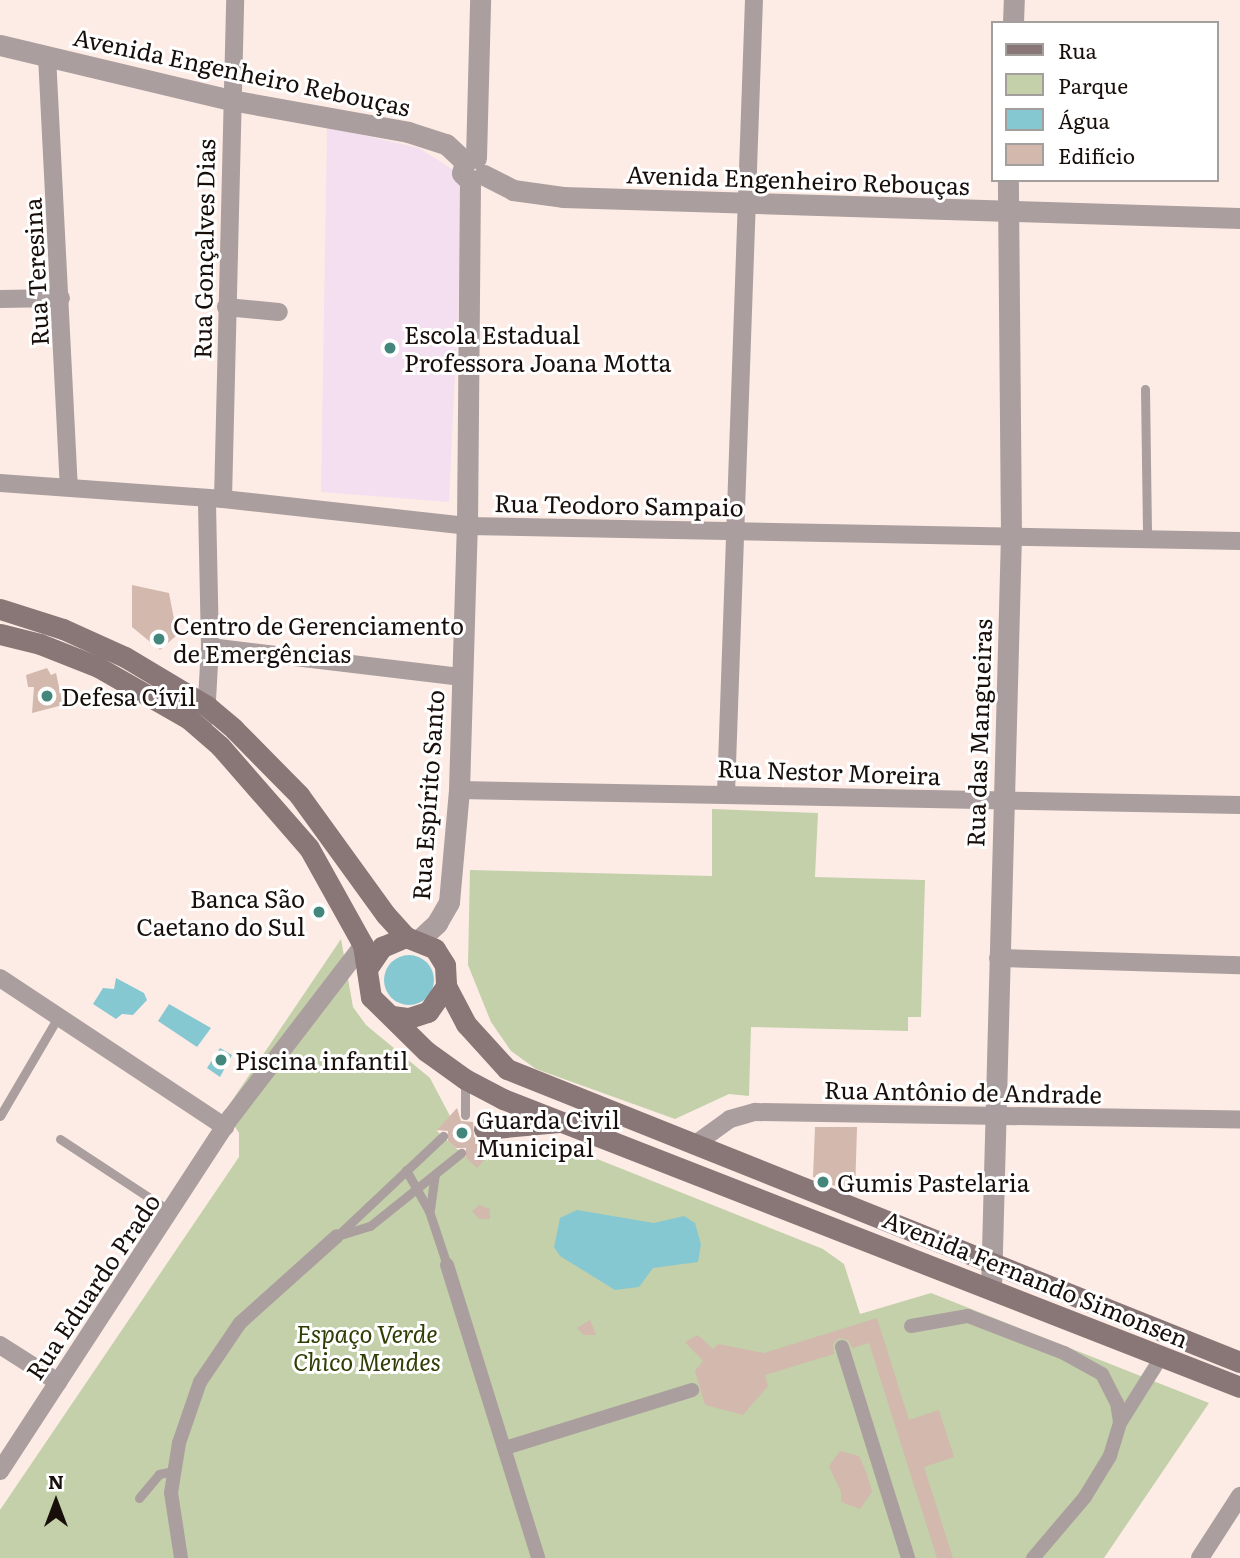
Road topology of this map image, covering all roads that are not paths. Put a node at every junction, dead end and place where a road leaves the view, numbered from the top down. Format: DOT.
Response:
graph roads {
  1 [pos="235,0"];
  2 [pos="480,0"];
  3 [pos="754,0"];
  4 [pos="1014,0"];
  5 [pos="1013,21"];
  6 [pos="0,45"];
  7 [pos="47,56"];
  8 [pos="231,100"];
  9 [pos="474,169"];
  10 [pos="1008,182"];
  11 [pos="747,204"];
  12 [pos="1007,212"];
  13 [pos="1240,218"];
  14 [pos="61,298"];
  15 [pos="0,299"];
  16 [pos="226,307"];
  17 [pos="279,312"];
  18 [pos="1145,390"];
  19 [pos="0,483"];
  20 [pos="69,486"];
  21 [pos="215,498"];
  22 [pos="467,526"];
  23 [pos="738,529"];
  24 [pos="1010,536"];
  25 [pos="1147,539"];
  26 [pos="1240,541"];
  27 [pos="0,609"];
  28 [pos="0,634"];
  29 [pos="210,648"];
  30 [pos="462,677"];
  31 [pos="207,706"];
  32 [pos="205,733"];
  33 [pos="458,790"];
  34 [pos="726,793"];
  35 [pos="1002,800"];
  36 [pos="1240,805"];
  37 [pos="412,939"];
  38 [pos="363,945"];
  39 [pos="998,958"];
  40 [pos="1240,965"];
  41 [pos="367,969"];
  42 [pos="0,978"];
  43 [pos="446,986"];
  44 [pos="392,1016"];
  45 [pos="58,1017"];
  46 [pos="465,1079"];
  47 [pos="465,1115"];
  48 [pos="0,1116"];
  49 [pos="992,1116"];
  50 [pos="1240,1120"];
  51 [pos="564,1122"];
  52 [pos="225,1127"];
  53 [pos="483,1130"];
  54 [pos="443,1136"];
  55 [pos="60,1139"];
  56 [pos="694,1145"];
  57 [pos="461,1153"];
  58 [pos="405,1170"];
  59 [pos="435,1175"];
  60 [pos="419,1187"];
  61 [pos="429,1211"];
  62 [pos="171,1212"];
  63 [pos="337,1236"];
  64 [pos="991,1263"];
  65 [pos="447,1265"];
  66 [pos="991,1288"];
  67 [pos="911,1326"];
  68 [pos="0,1345"];
  69 [pos="842,1347"];
  70 [pos="1162,1356"];
  71 [pos="1240,1362"];
  72 [pos="58,1382"];
  73 [pos="1240,1387"];
  74 [pos="692,1390"];
  75 [pos="1119,1423"];
  76 [pos="505,1448"];
  77 [pos="0,1471"];
  78 [pos="173,1471"];
  79 [pos="1240,1496"];
  80 [pos="139,1498"];
  81 [pos="181,1558"];
  82 [pos="538,1558"];
  83 [pos="908,1558"];
  84 [pos="1033,1558"];
  85 [pos="1200,1558"];
  1 -- 8 [label="street, Rua Gonçalves Dias"];
  2 -- 9 [label="street, Rua Espírito Santo"];
  3 -- 11 [label="street"];
  4 -- 5 [label="street"];
  6 -- 7 [label="street, Avenida Engenheiro Rebouças"];
  7 -- 8 [label="street, Avenida Engenheiro Rebouças"];
  7 -- 14 [label="street, Rua Teresina"];
  8 -- 9 [label="street, Avenida Engenheiro Rebouças"];
  8 -- 16 [label="street, Rua Gonçalves Dias"];
  9 -- 11 [label="street, Avenida Engenheiro Rebouças"];
  9 -- 22 [label="street, Rua Espírito Santo"];
  10 -- 12 [label="street, Rua das Mangueiras"];
  11 -- 12 [label="street, Avenida Engenheiro Rebouças"];
  11 -- 23 [label="street"];
  12 -- 13 [label="street, Avenida Engenheiro Rebouças"];
  12 -- 24 [label="street, Rua das Mangueiras"];
  14 -- 15 [label="street"];
  14 -- 20 [label="street, Rua Teresina"];
  16 -- 17 [label="street"];
  16 -- 21 [label="street, Rua Gonçalves Dias"];
  18 -- 25 [label="lane"];
  19 -- 20 [label="street, Rua Teodoro Sampaio"];
  20 -- 21 [label="street, Rua Teodoro Sampaio"];
  21 -- 22 [label="street, Rua Teodoro Sampaio"];
  21 -- 29 [label="street, Rua Gonçalves Dias"];
  22 -- 23 [label="street, Rua Teodoro Sampaio"];
  22 -- 30 [label="street, Rua Espírito Santo"];
  23 -- 24 [label="street, Rua Teodoro Sampaio"];
  23 -- 34 [label="street"];
  24 -- 25 [label="street, Rua Teodoro Sampaio"];
  24 -- 35 [label="street, Rua das Mangueiras"];
  25 -- 26 [label="street, Rua Teodoro Sampaio"];
  27 -- 31 [label="main road, Avenida Fernando Simonsen"];
  28 -- 32 [label="main road, Avenida Fernando Simonsen"];
  29 -- 30 [label="street"];
  29 -- 31 [label="street, Rua Gonçalves Dias"];
  30 -- 33 [label="street, Rua Espírito Santo"];
  31 -- 32 [label="street, Rua Gonçalves Dias"];
  31 -- 37 [label="main road, Avenida Fernando Simonsen"];
  32 -- 38 [label="main road, Avenida Fernando Simonsen"];
  33 -- 34 [label="street, Rua Nestor Moreira"];
  33 -- 37 [label="street, Rua Espírito Santo"];
  34 -- 35 [label="street, Rua Nestor Moreira"];
  35 -- 36 [label="street, Rua Nestor Moreira"];
  35 -- 39 [label="street, Rua das Mangueiras"];
  37 -- 41 [label="main road"];
  37 -- 43 [label="main road, Avenida Fernando Simonsen"];
  38 -- 41 [label="main road, Avenida Fernando Simonsen"];
  38 -- 52 [label="street, Rua Eduardo Prado"];
  39 -- 40 [label="street"];
  39 -- 49 [label="street, Rua das Mangueiras"];
  41 -- 44 [label="main road, Avenida Fernando Simonsen"];
  42 -- 45 [label="street"];
  43 -- 44 [label="main road"];
  43 -- 56 [label="main road, Avenida Fernando Simonsen"];
  44 -- 46 [label="main road, Avenida Fernando Simonsen"];
  45 -- 48 [label="lane"];
  45 -- 52 [label="street"];
  46 -- 47 [label="lane"];
  46 -- 51 [label="main road, Avenida Fernando Simonsen"];
  49 -- 50 [label="street, Rua Antônio de Andrade"];
  49 -- 56 [label="street, Rua Antônio de Andrade"];
  49 -- 64 [label="street, Rua das Mangueiras"];
  51 -- 53 [label="main road"];
  51 -- 66 [label="main road, Avenida Fernando Simonsen"];
  52 -- 62 [label="street, Rua Eduardo Prado"];
  54 -- 58 [label="lane"];
  55 -- 62 [label="lane"];
  56 -- 64 [label="main road, Avenida Fernando Simonsen"];
  57 -- 59 [label="lane"];
  58 -- 60 [label="lane"];
  58 -- 63 [label="lane"];
  59 -- 60 [label="lane"];
  59 -- 61 [label="lane"];
  60 -- 61 [label="lane"];
  60 -- 63 [label="lane"];
  61 -- 65 [label="lane"];
  62 -- 72 [label="street, Rua Eduardo Prado"];
  63 -- 78 [label="street"];
  64 -- 66 [label="street, Rua das Mangueiras"];
  64 -- 71 [label="main road, Avenida Fernando Simonsen"];
  65 -- 76 [label="street"];
  66 -- 70 [label="main road, Avenida Fernando Simonsen"];
  67 -- 75 [label="street"];
  68 -- 72 [label="street"];
  69 -- 83 [label="street"];
  70 -- 73 [label="main road, Avenida Fernando Simonsen"];
  70 -- 75 [label="street"];
  72 -- 77 [label="street, Rua Eduardo Prado"];
  74 -- 76 [label="street"];
  75 -- 84 [label="street"];
  76 -- 82 [label="street"];
  78 -- 80 [label="lane"];
  78 -- 81 [label="street"];
  79 -- 85 [label="street"];
}
